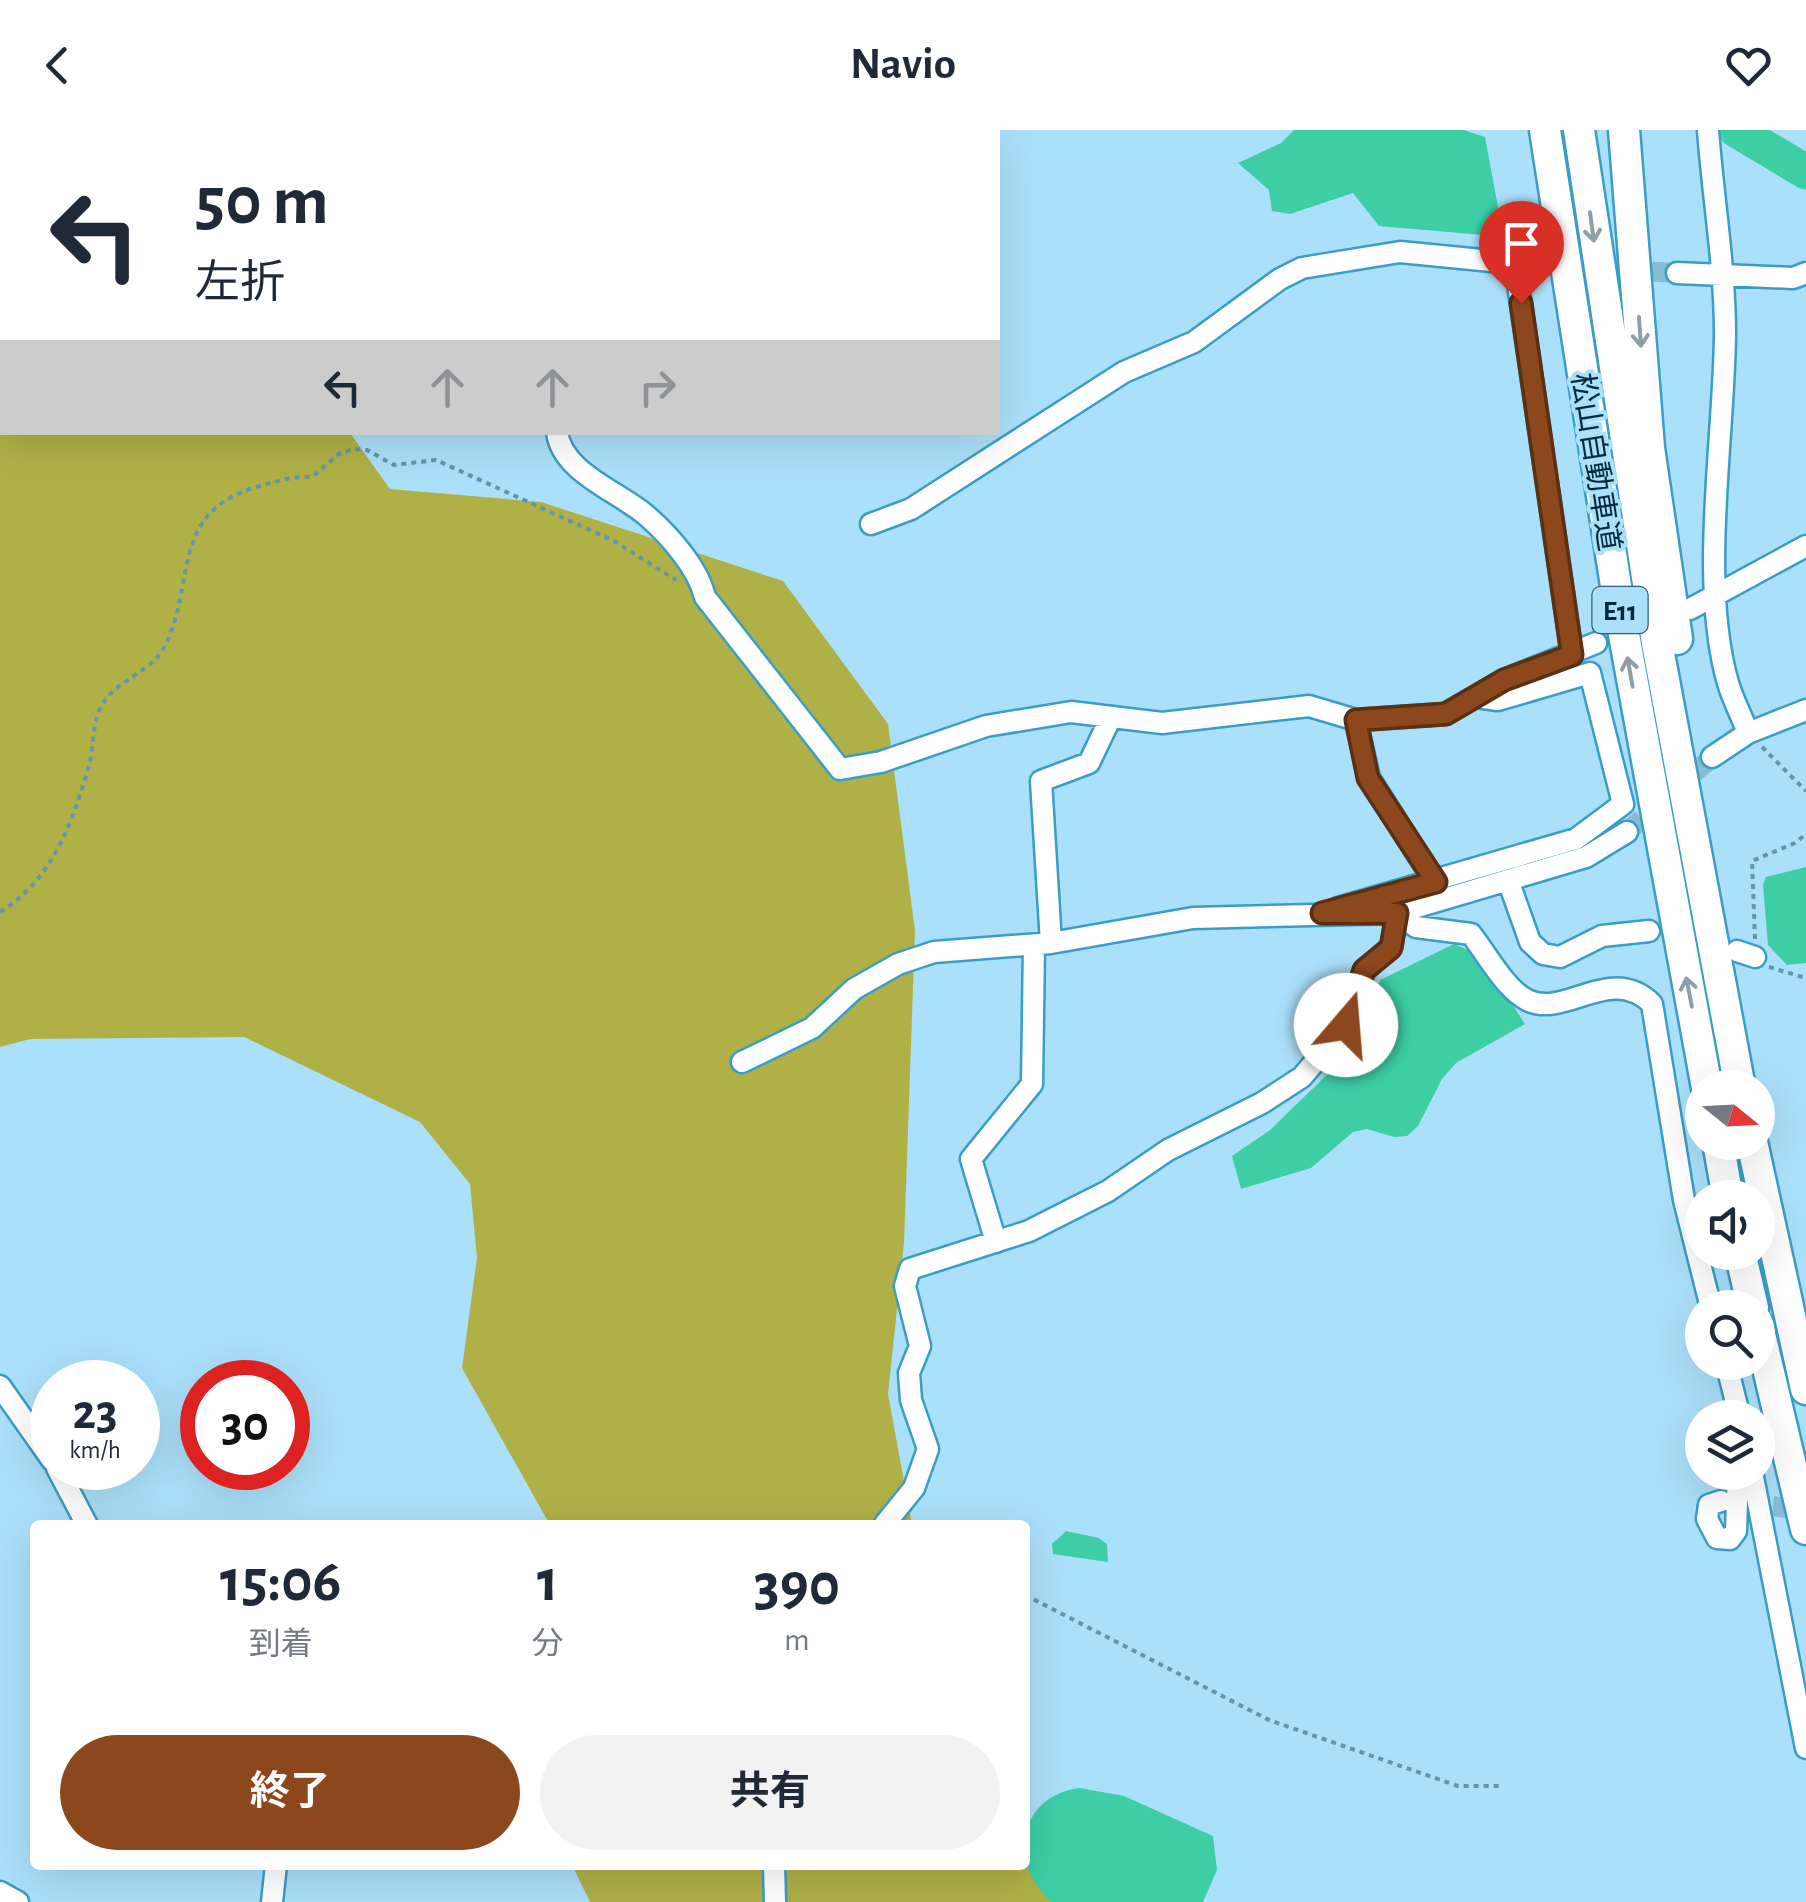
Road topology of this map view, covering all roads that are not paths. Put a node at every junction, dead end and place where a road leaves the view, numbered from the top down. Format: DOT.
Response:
graph roads {
  1 [pos="1543,130"];
  2 [pos="1579,130"];
  3 [pos="1624,130"];
  4 [pos="1708,130"];
  5 [pos="1676,273"];
  6 [pos="1806,273"];
  7 [pos="1721,274"];
  8 [pos="559,435"];
  9 [pos="871,524"];
  10 [pos="1806,546"];
  11 [pos="1717,595"];
  12 [pos="1690,609"];
  13 [pos="1596,643"];
  14 [pos="1572,655"];
  15 [pos="1476,697"];
  16 [pos="1806,710"];
  17 [pos="1112,717"];
  18 [pos="1356,720"];
  19 [pos="1748,732"];
  20 [pos="1712,758"];
  21 [pos="1626,832"];
  22 [pos="1508,880"];
  23 [pos="1436,882"];
  24 [pos="1322,913"];
  25 [pos="1397,913"];
  26 [pos="1649,931"];
  27 [pos="1042,944"];
  28 [pos="1727,1030"];
  29 [pos="742,1062"];
  30 [pos="1704,1070"];
  31 [pos="1736,1070"];
  32 [pos="1756,1160"];
  33 [pos="996,1242"];
  34 [pos="1707,1290"];
  35 [pos="1771,1380"];
  36 [pos="0,1386"];
  37 [pos="1806,1389"];
  38 [pos="30,1429"];
  39 [pos="68,1490"];
  40 [pos="1737,1490"];
  41 [pos="1756,1490"];
  42 [pos="1721,1501"];
  43 [pos="83,1520"];
  44 [pos="888,1520"];
  45 [pos="1806,1529"];
  46 [pos="1806,1748"];
  47 [pos="275,1870"];
  48 [pos="774,1870"];
  49 [pos="0,1892"];
  50 [pos="18,1902"];
  51 [pos="272,1902"];
  52 [pos="775,1902"];
  30 -- 1 [label="highway, 松山自動車道 / E11, one-way"];
  2 -- 28 [label="highway, 松山自動車道 / E11, one-way"];
  3 -- 28 [label="highway, one-way"];
  4 -- 7 [label="street"];
  5 -- 7 [label="street"];
  6 -- 7 [label="street"];
  7 -- 11 [label="street"];
  8 -- 17 [label="street"];
  9 -- 14 [label="street"];
  10 -- 11 [label="street"];
  11 -- 12 [label="street"];
  11 -- 19 [label="street"];
  13 -- 14 [label="street"];
  14 -- 15 [label="street"];
  15 -- 18 [label="street"];
  15 -- 23 [label="street"];
  16 -- 19 [label="street"];
  17 -- 18 [label="street"];
  17 -- 27 [label="street"];
  18 -- 23 [label="street"];
  19 -- 20 [label="street"];
  21 -- 22 [label="street"];
  22 -- 25 [label="street"];
  22 -- 26 [label="street"];
  23 -- 24 [label="street"];
  24 -- 25 [label="street"];
  24 -- 27 [label="street"];
  25 -- 33 [label="street"];
  25 -- 34 [label="street"];
  27 -- 29 [label="street"];
  27 -- 33 [label="street"];
  28 -- 31 [label="highway, 松山自動車道 / E11"];
  32 -- 37 [label="highway"];
  33 -- 44 [label="street"];
  35 -- 45 [label="highway"];
  36 -- 38 [label="street"];
  39 -- 43 [label="street"];
  40 -- 42 [label="street"];
  41 -- 46 [label="street"];
  47 -- 51 [label="street"];
  48 -- 52 [label="street"];
  49 -- 50 [label="street"];
}
